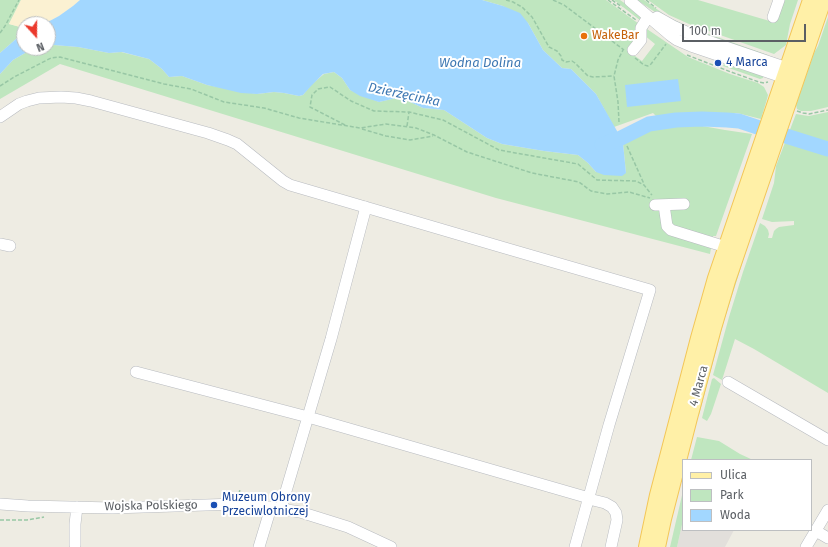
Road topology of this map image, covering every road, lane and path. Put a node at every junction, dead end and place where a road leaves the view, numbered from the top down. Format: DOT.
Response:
graph roads {
  1 [pos="18,0"];
  2 [pos="506,0"];
  3 [pos="553,0"];
  4 [pos="608,0"];
  5 [pos="630,0"];
  6 [pos="779,0"];
  7 [pos="810,0"];
  8 [pos="824,0"];
  9 [pos="510,1"];
  10 [pos="773,17"];
  11 [pos="643,19"];
  12 [pos="0,33"];
  13 [pos="668,43"];
  14 [pos="629,51"];
  15 [pos="791,75"];
  16 [pos="614,76"];
  17 [pos="0,86"];
  18 [pos="795,110"];
  19 [pos="828,110"];
  20 [pos="409,112"];
  21 [pos="0,117"];
  22 [pos="619,122"];
  23 [pos="347,126"];
  24 [pos="407,127"];
  25 [pos="360,128"];
  26 [pos="434,135"];
  27 [pos="627,146"];
  28 [pos="644,185"];
  29 [pos="684,204"];
  30 [pos="366,207"];
  31 [pos="726,247"];
  32 [pos="136,372"];
  33 [pos="728,382"];
  34 [pos="308,417"];
  35 [pos="828,440"];
  36 [pos="589,498"];
  37 [pos="0,504"];
  38 [pos="77,507"];
  39 [pos="275,507"];
  40 [pos="828,510"];
  41 [pos="48,516"];
  42 [pos="0,520"];
  43 [pos="816,531"];
  44 [pos="828,538"];
  45 [pos="75,545"];
  46 [pos="259,547"];
  47 [pos="391,547"];
  48 [pos="575,547"];
  49 [pos="611,547"];
  50 [pos="646,547"];
  51 [pos="658,547"];
  52 [pos="806,547"];
  1 -- 12 [label="path"];
  2 -- 9 [label="path"];
  3 -- 14 [label="path"];
  4 -- 11 [label="path"];
  5 -- 11 [label="street"];
  5 -- 15 [label="street"];
  6 -- 10 [label="street"];
  7 -- 15 [label="main road, 4 Marca"];
  8 -- 15 [label="main road, 4 Marca"];
  9 -- 16 [label="path"];
  11 -- 14 [label="street"];
  11 -- 15 [label="street"];
  13 -- 14 [label="path"];
  14 -- 16 [label="path"];
  15 -- 31 [label="main road, 4 Marca"];
  15 -- 51 [label="main road, 4 Marca"];
  16 -- 22 [label="path"];
  17 -- 23 [label="path"];
  18 -- 19 [label="path"];
  20 -- 23 [label="path"];
  20 -- 24 [label="path"];
  20 -- 28 [label="path"];
  21 -- 30 [label="street"];
  23 -- 25 [label="path"];
  24 -- 25 [label="path"];
  24 -- 26 [label="path"];
  25 -- 26 [label="path"];
  26 -- 28 [label="path"];
  27 -- 28 [label="path"];
  29 -- 31 [label="street"];
  30 -- 34 [label="street"];
  30 -- 36 [label="street"];
  31 -- 50 [label="main road, 4 Marca"];
  32 -- 34 [label="street"];
  33 -- 35 [label="street"];
  34 -- 36 [label="street"];
  34 -- 39 [label="street"];
  36 -- 48 [label="street"];
  36 -- 49 [label="street"];
  37 -- 38 [label="street, Wojska Polskiego"];
  38 -- 39 [label="street, Wojska Polskiego"];
  38 -- 45 [label="street"];
  39 -- 46 [label="street"];
  39 -- 47 [label="street, Wojska Polskiego"];
  40 -- 43 [label="street"];
  41 -- 42 [label="path"];
  43 -- 44 [label="street"];
  43 -- 52 [label="street"];
}
